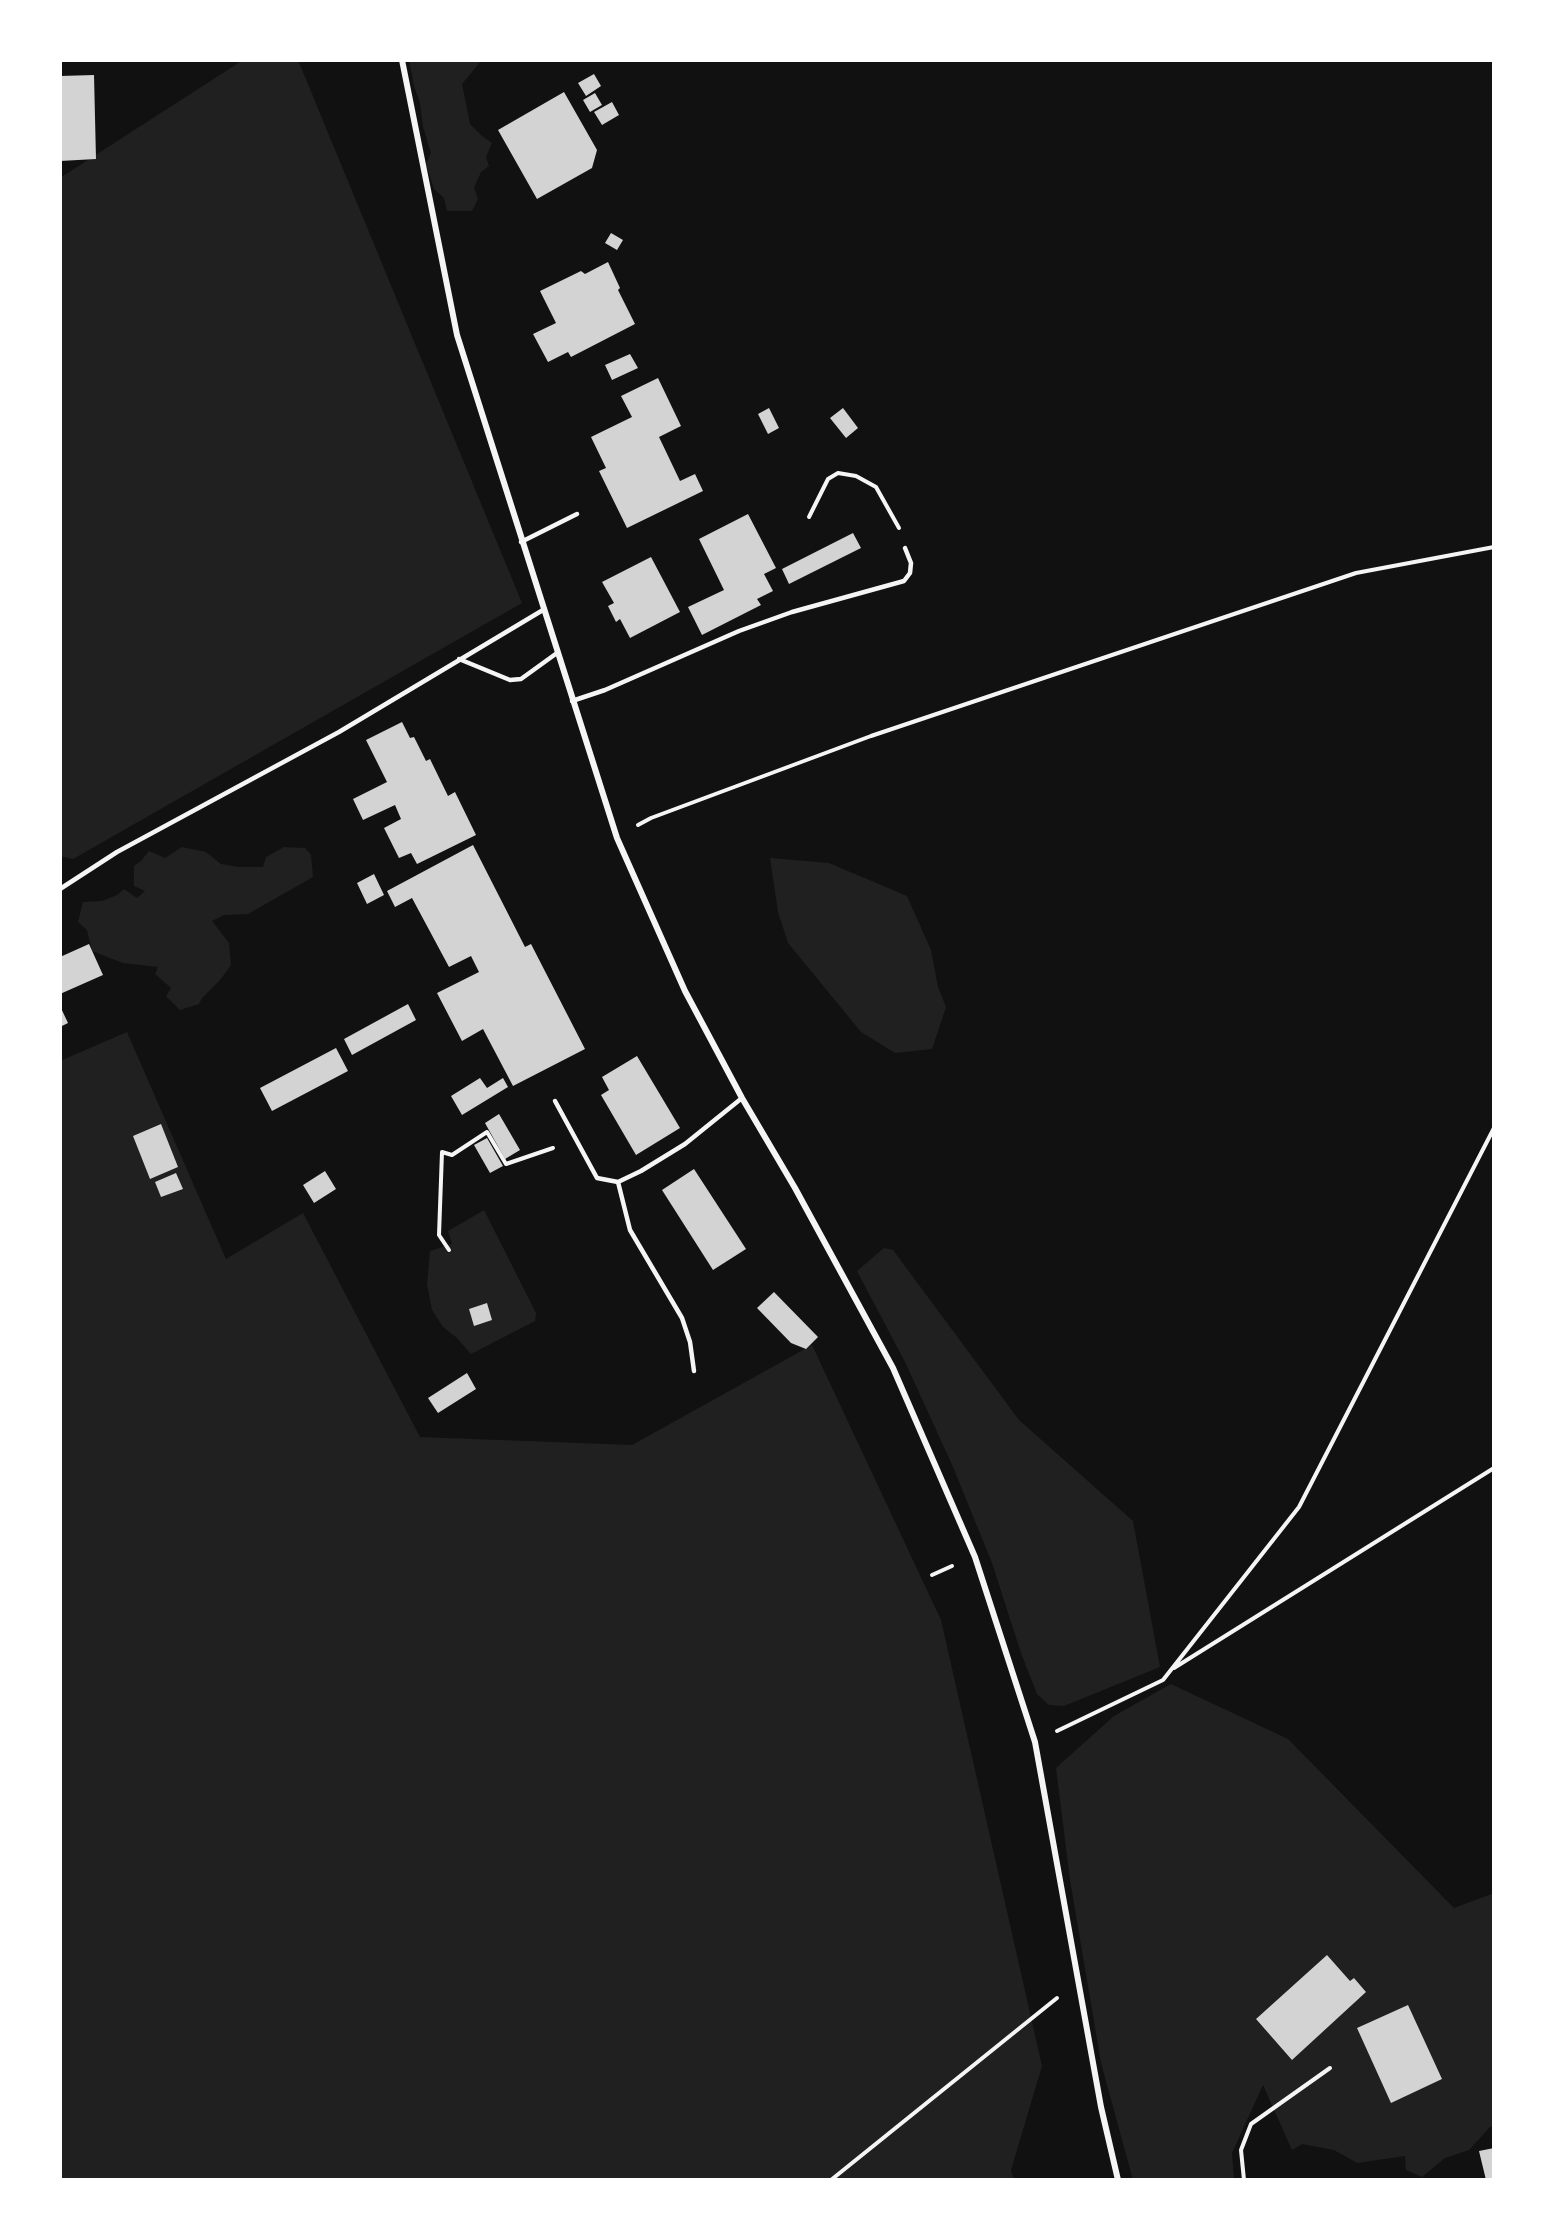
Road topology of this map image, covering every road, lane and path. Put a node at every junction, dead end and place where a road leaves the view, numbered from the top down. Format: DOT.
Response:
graph roads {
  1 [pos="402,60"];
  2 [pos="577,514"];
  3 [pos="809,517"];
  4 [pos="521,542"];
  5 [pos="1494,547"];
  6 [pos="906,548"];
  7 [pos="543,610"];
  8 [pos="557,653"];
  9 [pos="459,659"];
  10 [pos="572,701"];
  11 [pos="617,838"];
  12 [pos="60,889"];
  13 [pos="742,1098"];
  14 [pos="555,1101"];
  15 [pos="1494,1128"];
  16 [pos="576,1140"];
  17 [pos="618,1182"];
  18 [pos="449,1250"];
  19 [pos="693,1371"];
  20 [pos="1494,1468"];
  21 [pos="1170,1671"];
  22 [pos="1035,1742"];
  23 [pos="1078,1981"];
  24 [pos="1330,2068"];
  25 [pos="831,2180"];
  26 [pos="1118,2180"];
  27 [pos="1244,2180"];
  1 -- 4 [label="street"];
  2 -- 4 [label="lane"];
  3 -- 6 [label="path"];
  4 -- 7 [label="street"];
  5 -- 11 [label="path"];
  6 -- 10 [label="lane"];
  7 -- 8 [label="street"];
  7 -- 9 [label="lane"];
  8 -- 9 [label="lane"];
  8 -- 10 [label="street"];
  9 -- 12 [label="lane"];
  10 -- 11 [label="street"];
  11 -- 13 [label="street"];
  13 -- 17 [label="lane"];
  13 -- 22 [label="street"];
  14 -- 16 [label="lane"];
  15 -- 21 [label="path"];
  16 -- 17 [label="lane"];
  16 -- 18 [label="path"];
  17 -- 19 [label="lane"];
  20 -- 21 [label="path"];
  21 -- 22 [label="path"];
  22 -- 23 [label="street"];
  23 -- 25 [label="path"];
  23 -- 26 [label="street"];
  24 -- 27 [label="path"];
}
